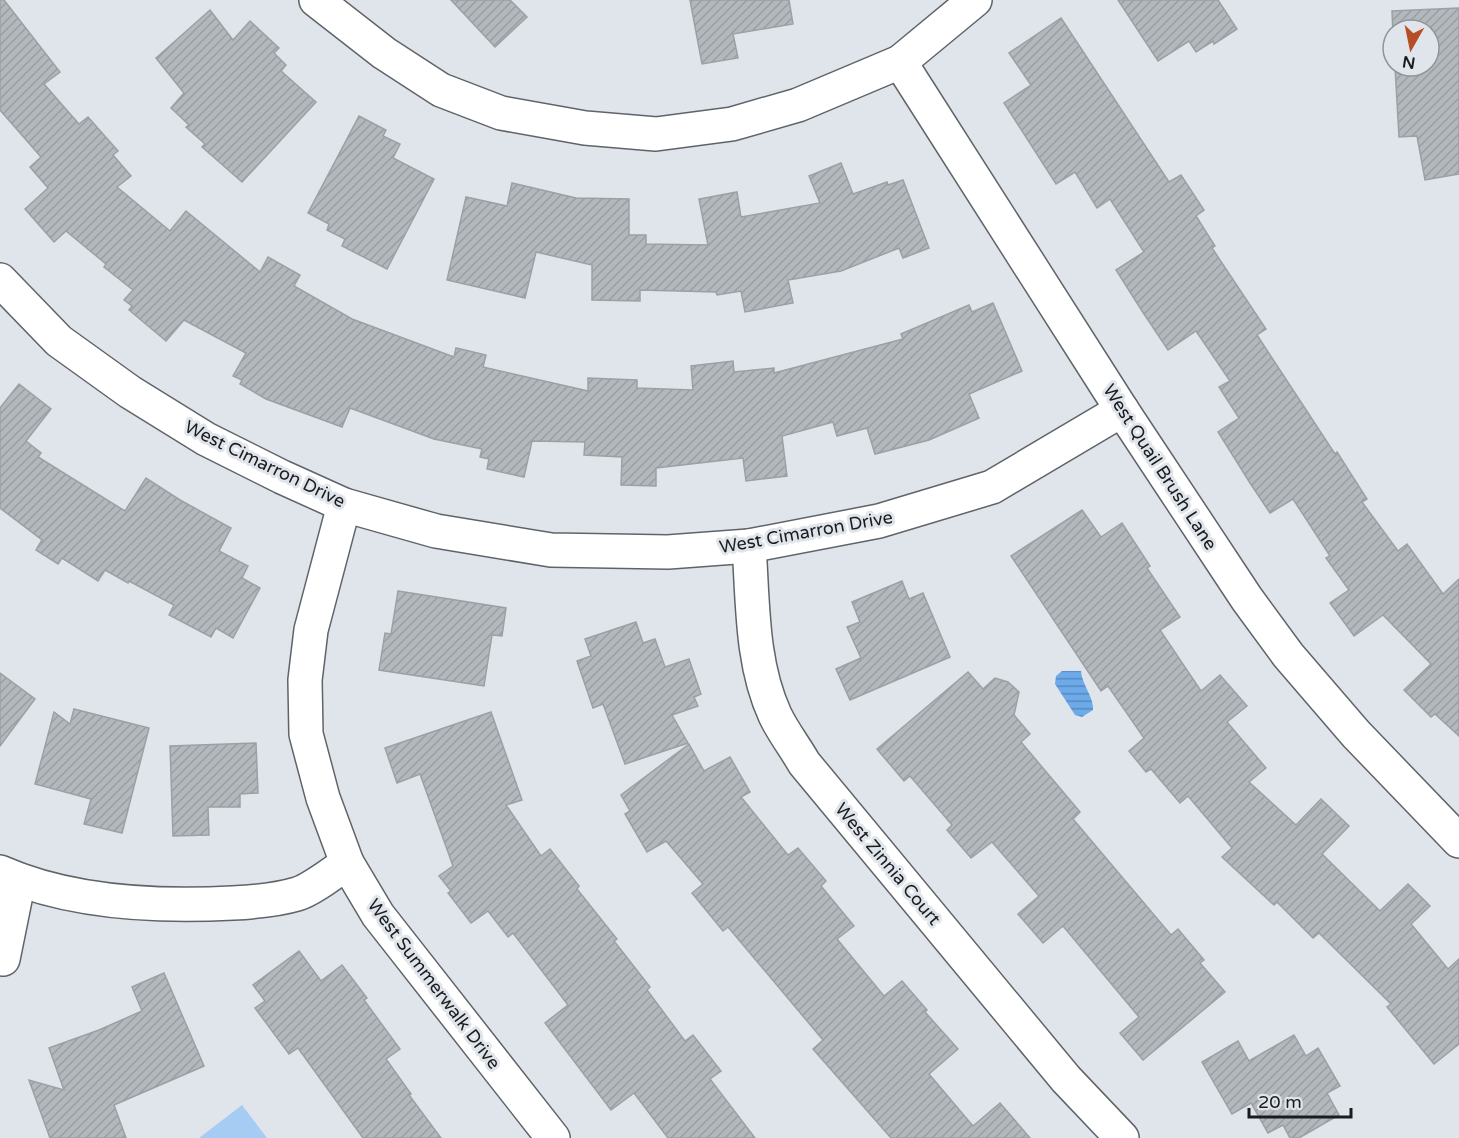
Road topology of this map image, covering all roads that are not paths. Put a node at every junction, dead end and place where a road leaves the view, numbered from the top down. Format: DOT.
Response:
graph roads {
  1 [pos="316,0"];
  2 [pos="975,0"];
  3 [pos="900,62"];
  4 [pos="0,280"];
  5 [pos="1122,410"];
  6 [pos="344,505"];
  7 [pos="749,546"];
  8 [pos="1459,841"];
  9 [pos="347,864"];
  10 [pos="10,876"];
  11 [pos="3,959"];
  12 [pos="553,1138"];
  13 [pos="1122,1138"];
  1 -- 3 [label="street"];
  2 -- 3 [label="street"];
  3 -- 5 [label="street, West Quail Brush Lane"];
  4 -- 6 [label="street, West Cimarron Drive"];
  5 -- 7 [label="street, West Cimarron Drive"];
  5 -- 8 [label="street, West Quail Brush Lane"];
  6 -- 7 [label="street, West Cimarron Drive"];
  6 -- 9 [label="street, West Summerwalk Drive"];
  7 -- 13 [label="street, West Zinnia Court"];
  9 -- 10 [label="street"];
  9 -- 12 [label="street, West Summerwalk Drive"];
  10 -- 11 [label="street"];
}
